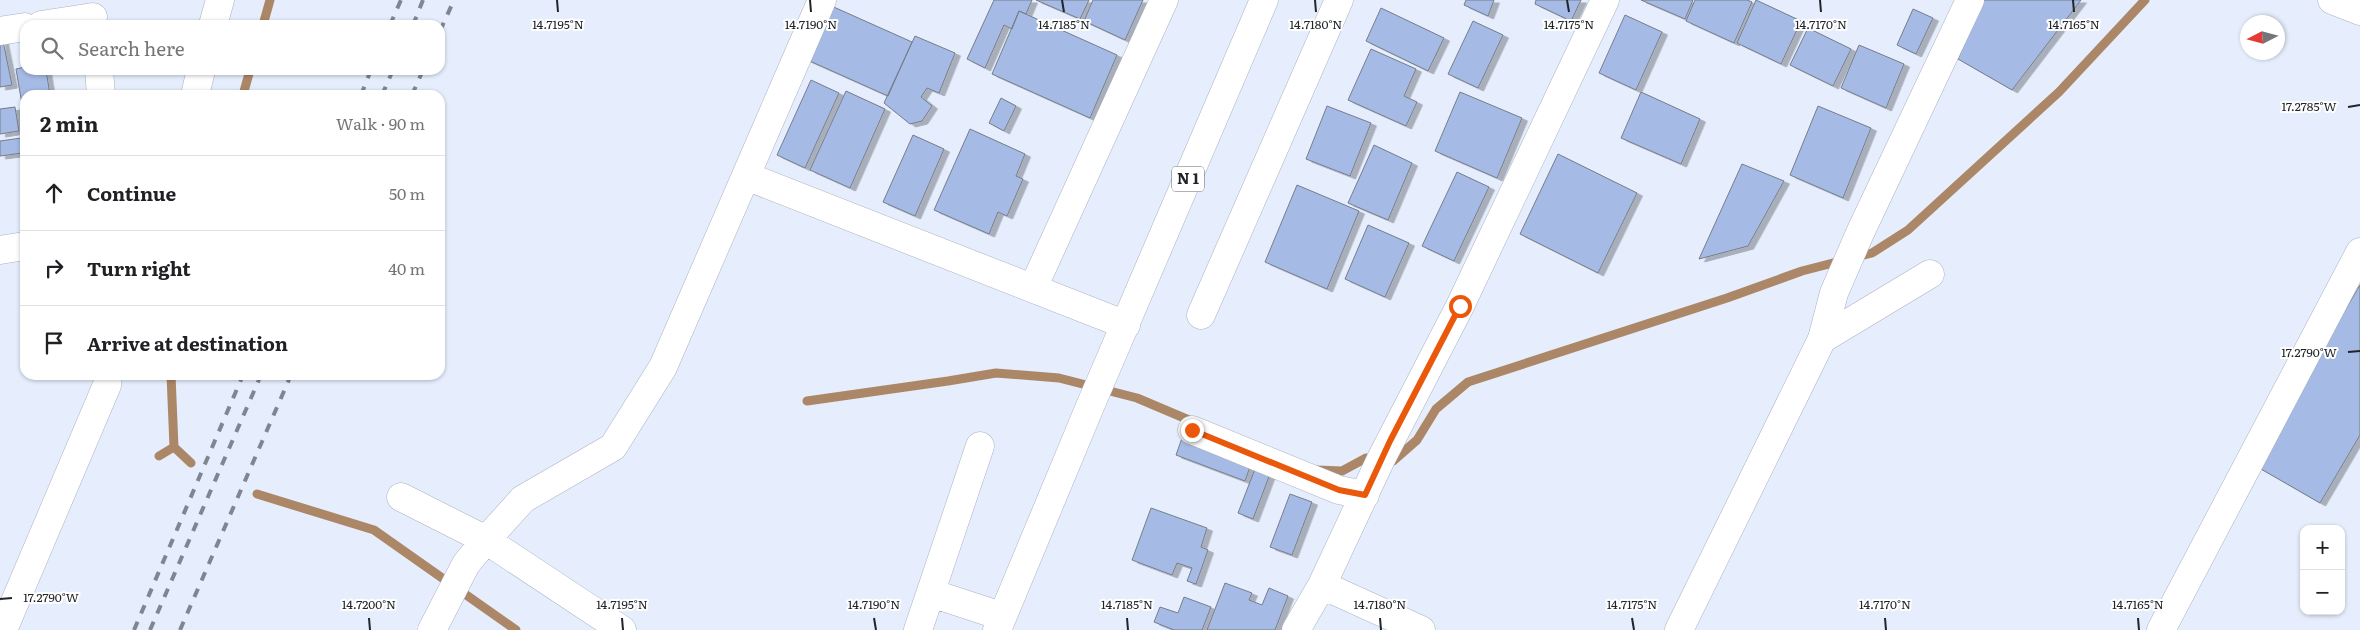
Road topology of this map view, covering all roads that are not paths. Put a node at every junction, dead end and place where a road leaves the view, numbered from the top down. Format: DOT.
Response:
graph roads {
  1 [pos="220,0"];
  2 [pos="822,0"];
  3 [pos="1164,0"];
  4 [pos="1264,0"];
  5 [pos="1339,0"];
  6 [pos="1605,0"];
  7 [pos="1970,0"];
  8 [pos="2332,0"];
  9 [pos="2360,12"];
  10 [pos="93,14"];
  11 [pos="65,20"];
  12 [pos="214,20"];
  13 [pos="20,28"];
  14 [pos="0,31"];
  15 [pos="99,75"];
  16 [pos="200,75"];
  17 [pos="101,90"];
  18 [pos="196,90"];
  19 [pos="746,176"];
  20 [pos="20,247"];
  21 [pos="0,250"];
  22 [pos="2360,252"];
  23 [pos="1930,274"];
  24 [pos="1033,288"];
  25 [pos="1201,314"];
  26 [pos="1126,325"];
  27 [pos="1822,339"];
  28 [pos="108,380"];
  29 [pos="1192,430"];
  30 [pos="980,446"];
  31 [pos="1365,495"];
  32 [pos="401,497"];
  33 [pos="486,540"];
  34 [pos="1322,585"];
  35 [pos="930,593"];
  36 [pos="438,620"];
  37 [pos="999,623"];
  38 [pos="3,630"];
  39 [pos="622,630"];
  40 [pos="918,630"];
  41 [pos="1296,630"];
  42 [pos="1421,630"];
  43 [pos="1679,630"];
  44 [pos="2161,630"];
  1 -- 12 [label="main road"];
  2 -- 19 [label="main road"];
  3 -- 24 [label="main road"];
  4 -- 26 [label="main road, N 1"];
  5 -- 25 [label="main road"];
  6 -- 31 [label="main road"];
  7 -- 27 [label="main road"];
  8 -- 9 [label="main road"];
  10 -- 11 [label="main road"];
  13 -- 14 [label="main road"];
  15 -- 17 [label="main road"];
  16 -- 18 [label="main road"];
  19 -- 24 [label="main road"];
  19 -- 33 [label="main road"];
  20 -- 21 [label="main road"];
  22 -- 44 [label="main road"];
  23 -- 27 [label="main road"];
  24 -- 26 [label="main road"];
  26 -- 37 [label="main road, N 1"];
  27 -- 43 [label="main road"];
  28 -- 38 [label="main road"];
  29 -- 31 [label="main road"];
  30 -- 35 [label="main road"];
  31 -- 34 [label="main road"];
  32 -- 33 [label="main road"];
  33 -- 36 [label="main road"];
  33 -- 39 [label="main road"];
  34 -- 41 [label="main road"];
  34 -- 42 [label="main road"];
  35 -- 37 [label="main road"];
  35 -- 40 [label="main road"];
}
